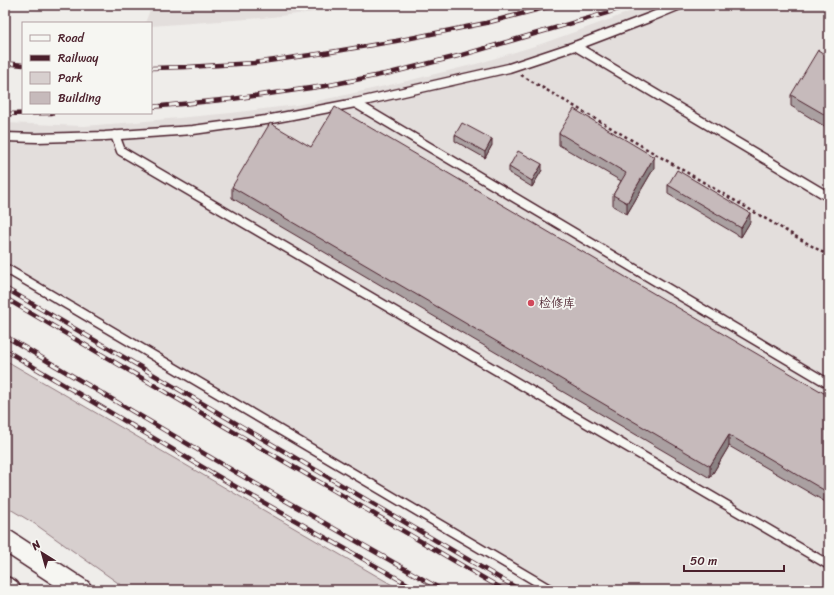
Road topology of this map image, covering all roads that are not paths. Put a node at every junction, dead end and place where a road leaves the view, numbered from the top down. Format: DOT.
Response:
graph roads {
  1 [pos="680,5"];
  2 [pos="574,46"];
  3 [pos="355,104"];
  4 [pos="114,135"];
  5 [pos="5,137"];
  6 [pos="829,197"];
  7 [pos="5,268"];
  8 [pos="829,384"];
  9 [pos="5,540"];
  10 [pos="829,566"];
  11 [pos="5,588"];
  12 [pos="9,590"];
  13 [pos="81,590"];
  14 [pos="551,590"];
  1 -- 2 [label="lane"];
  2 -- 3 [label="lane"];
  2 -- 6 [label="lane"];
  3 -- 4 [label="lane"];
  3 -- 8 [label="lane"];
  4 -- 5 [label="lane"];
  4 -- 10 [label="lane"];
  7 -- 14 [label="lane"];
  9 -- 13 [label="street"];
  11 -- 12 [label="highway"];
}
